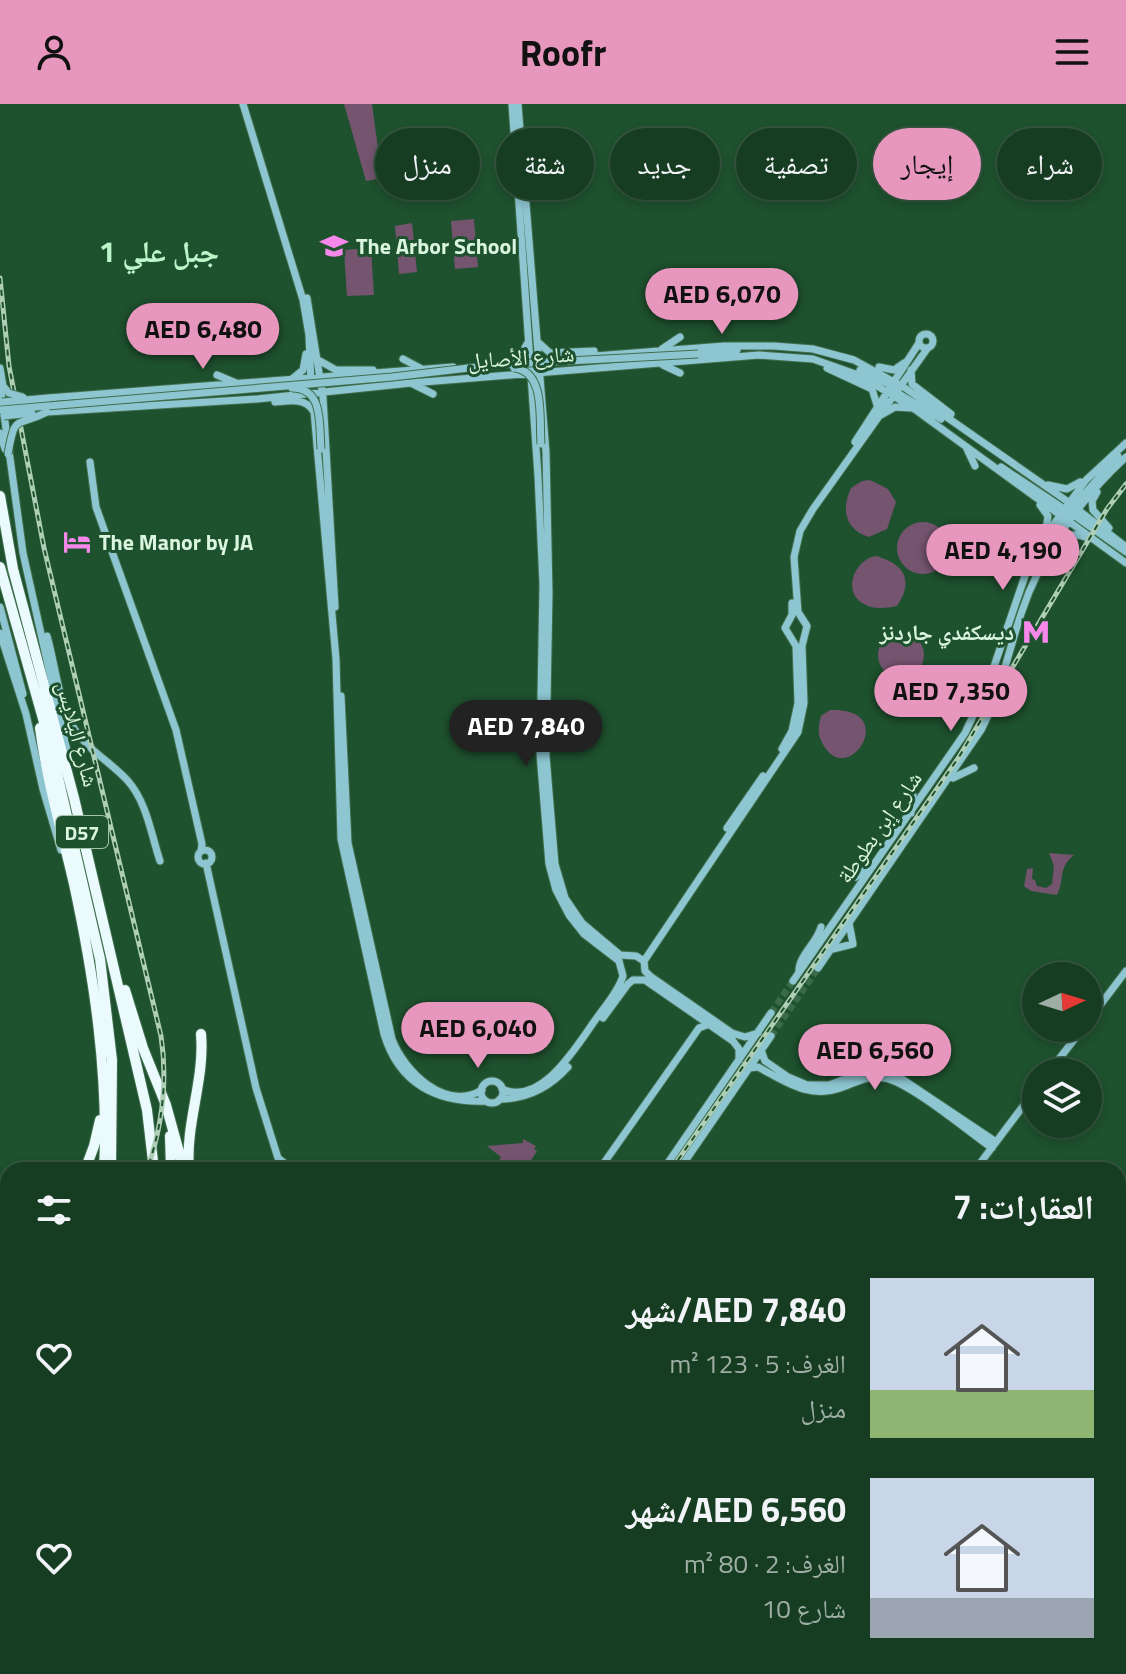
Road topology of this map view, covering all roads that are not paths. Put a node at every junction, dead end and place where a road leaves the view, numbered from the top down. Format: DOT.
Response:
graph roads {
  1 [pos="246,104"];
  2 [pos="515,104"];
  3 [pos="528,318"];
  4 [pos="680,337"];
  5 [pos="539,341"];
  6 [pos="309,344"];
  7 [pos="750,347"];
  8 [pos="918,347"];
  9 [pos="927,349"];
  10 [pos="661,350"];
  11 [pos="631,353"];
  12 [pos="791,356"];
  13 [pos="403,359"];
  14 [pos="319,360"];
  15 [pos="541,360"];
  16 [pos="505,362"];
  17 [pos="657,364"];
  18 [pos="864,365"];
  19 [pos="0,368"];
  20 [pos="468,368"];
  21 [pos="531,368"];
  22 [pos="422,369"];
  23 [pos="912,369"];
  24 [pos="387,372"];
  25 [pos="563,372"];
  26 [pos="680,373"];
  27 [pos="541,374"];
  28 [pos="217,375"];
  29 [pos="322,378"];
  30 [pos="289,380"];
  31 [pos="459,380"];
  32 [pos="238,383"];
  33 [pos="411,383"];
  34 [pos="0,385"];
  35 [pos="312,386"];
  36 [pos="259,387"];
  37 [pos="542,389"];
  38 [pos="893,389"];
  39 [pos="346,390"];
  40 [pos="323,393"];
  41 [pos="533,393"];
  42 [pos="433,394"];
  43 [pos="48,398"];
  44 [pos="257,399"];
  45 [pos="913,408"];
  46 [pos="1,409"];
  47 [pos="876,409"];
  48 [pos="324,411"];
  49 [pos="47,412"];
  50 [pos="314,413"];
  51 [pos="874,422"];
  52 [pos="0,433"];
  53 [pos="1126,444"];
  54 [pos="967,447"];
  55 [pos="991,447"];
  56 [pos="8,454"];
  57 [pos="1126,457"];
  58 [pos="984,459"];
  59 [pos="90,462"];
  60 [pos="975,466"];
  61 [pos="1005,475"];
  62 [pos="1103,480"];
  63 [pos="1038,481"];
  64 [pos="0,496"];
  65 [pos="1069,513"];
  66 [pos="1098,544"];
  67 [pos="1126,547"];
  68 [pos="548,554"];
  69 [pos="1035,554"];
  70 [pos="1126,563"];
  71 [pos="0,567"];
  72 [pos="332,569"];
  73 [pos="1034,584"];
  74 [pos="31,593"];
  75 [pos="0,607"];
  76 [pos="1022,611"];
  77 [pos="789,620"];
  78 [pos="804,621"];
  79 [pos="0,633"];
  80 [pos="804,635"];
  81 [pos="792,638"];
  82 [pos="980,703"];
  83 [pos="37,706"];
  84 [pos="25,709"];
  85 [pos="960,764"];
  86 [pos="974,768"];
  87 [pos="943,788"];
  88 [pos="913,795"];
  89 [pos="74,798"];
  90 [pos="909,816"];
  91 [pos="878,859"];
  92 [pos="160,861"];
  93 [pos="856,877"];
  94 [pos="75,888"];
  95 [pos="849,923"];
  96 [pos="821,927"];
  97 [pos="106,935"];
  98 [pos="830,950"];
  99 [pos="637,958"];
  100 [pos="818,968"];
  101 [pos="622,971"];
  102 [pos="645,971"];
  103 [pos="1126,971"];
  104 [pos="799,972"];
  105 [pos="375,977"];
  106 [pos="636,980"];
  107 [pos="793,981"];
  108 [pos="1102,1003"];
  109 [pos="771,1013"];
  110 [pos="709,1024"];
  111 [pos="758,1033"];
  112 [pos="201,1034"];
  113 [pos="771,1036"];
  114 [pos="1072,1042"];
  115 [pos="761,1050"];
  116 [pos="1060,1058"];
  117 [pos="739,1060"];
  118 [pos="749,1068"];
  119 [pos="102,1078"];
  120 [pos="799,1086"];
  121 [pos="159,1088"];
  122 [pos="502,1089"];
  123 [pos="482,1090"];
  124 [pos="500,1099"];
  125 [pos="486,1101"];
  126 [pos="1022,1108"];
  127 [pos="994,1145"];
  128 [pos="88,1162"];
  129 [pos="104,1162"];
  130 [pos="111,1162"];
  131 [pos="153,1162"];
  132 [pos="171,1162"];
  133 [pos="184,1162"];
  134 [pos="187,1162"];
  135 [pos="283,1162"];
  136 [pos="605,1162"];
  137 [pos="669,1162"];
  138 [pos="684,1162"];
  139 [pos="981,1162"];
  1 -- 6 [label="street"];
  1 -- 14 [label="street"];
  2 -- 3 [label="street"];
  2 -- 5 [label="street"];
  3 -- 16 [label="street"];
  3 -- 21 [label="street"];
  4 -- 10 [label="street"];
  5 -- 11 [label="street"];
  5 -- 15 [label="street"];
  6 -- 30 [label="street"];
  6 -- 35 [label="street"];
  7 -- 10 [label="street, شارع الأصايل"];
  7 -- 18 [label="street, شارع الأصايل"];
  7 -- 20 [label="street, bridge"];
  8 -- 9 [label="street"];
  8 -- 9 [label="street"];
  8 -- 18 [label="street"];
  8 -- 38 [label="street"];
  9 -- 23 [label="street"];
  10 -- 11 [label="street, شارع الأصايل"];
  11 -- 15 [label="street, شارع الأصايل"];
  12 -- 17 [label="street, شارع الأصايل"];
  12 -- 38 [label="street, شارع الأصايل"];
  12 -- 47 [label="street"];
  13 -- 22 [label="street"];
  14 -- 24 [label="street"];
  14 -- 29 [label="street"];
  15 -- 21 [label="street"];
  15 -- 27 [label="street"];
  16 -- 21 [label="street, شارع الأصايل"];
  16 -- 22 [label="street, شارع الأصايل"];
  17 -- 25 [label="street, شارع الأصايل"];
  17 -- 26 [label="street"];
  18 -- 38 [label="street, شارع الأصايل"];
  19 -- 43 [label="street, bridge"];
  20 -- 36 [label="street, bridge"];
  20 -- 68 [label="street, bridge"];
  21 -- 27 [label="street, شارع الأصايل"];
  21 -- 31 [label="street"];
  21 -- 41 [label="street"];
  22 -- 24 [label="street, شارع الأصايل"];
  23 -- 38 [label="street"];
  23 -- 55 [label="street"];
  24 -- 29 [label="street, شارع الأصايل"];
  25 -- 27 [label="street, شارع الأصايل"];
  25 -- 37 [label="street"];
  27 -- 37 [label="street"];
  28 -- 32 [label="street"];
  29 -- 35 [label="street, شارع الأصايل"];
  29 -- 40 [label="street"];
  30 -- 32 [label="street, شارع الأصايل"];
  30 -- 35 [label="street, شارع الأصايل"];
  31 -- 33 [label="street, شارع الأصايل"];
  31 -- 41 [label="street"];
  32 -- 43 [label="street, شارع الأصايل"];
  33 -- 39 [label="street, شارع الأصايل"];
  33 -- 42 [label="street"];
  34 -- 46 [label="street"];
  35 -- 40 [label="street, شارع الأصايل"];
  35 -- 44 [label="street, شارع الأصايل"];
  35 -- 50 [label="street"];
  36 -- 46 [label="street, bridge"];
  36 -- 72 [label="street, bridge"];
  37 -- 68 [label="street"];
  38 -- 45 [label="street, شارع الأصايل"];
  38 -- 47 [label="street"];
  38 -- 51 [label="street"];
  38 -- 55 [label="street, شارع الأصايل"];
  39 -- 40 [label="street, شارع الأصايل"];
  39 -- 48 [label="street"];
  40 -- 48 [label="street"];
  41 -- 101 [label="street"];
  43 -- 46 [label="street, شارع الأصايل, bridge"];
  44 -- 49 [label="street, شارع الأصايل"];
  44 -- 50 [label="street"];
  45 -- 51 [label="street"];
  45 -- 54 [label="street, شارع الأصايل"];
  46 -- 49 [label="street, شارع الأصايل, bridge"];
  46 -- 56 [label="street, bridge"];
  47 -- 77 [label="street"];
  48 -- 72 [label="street"];
  49 -- 56 [label="street, bridge"];
  50 -- 105 [label="street"];
  51 -- 78 [label="street"];
  52 -- 56 [label="street"];
  53 -- 63 [label="street"];
  53 -- 65 [label="street, شارع إبن بطوطة"];
  54 -- 58 [label="street, شارع الأصايل"];
  54 -- 60 [label="street"];
  55 -- 63 [label="street, شارع الأصايل"];
  56 -- 74 [label="street"];
  57 -- 62 [label="street, شارع إبن بطوطة"];
  58 -- 61 [label="street, شارع الأصايل"];
  58 -- 65 [label="street"];
  59 -- 135 [label="street"];
  61 -- 65 [label="street, شارع الأصايل"];
  61 -- 69 [label="street"];
  62 -- 65 [label="street, شارع إبن بطوطة"];
  62 -- 67 [label="street"];
  63 -- 65 [label="street, شارع الأصايل"];
  64 -- 89 [label="highway, شارع اليلايس / D57"];
  65 -- 66 [label="street, شارع الأصايل"];
  65 -- 67 [label="street"];
  65 -- 69 [label="street, شارع إبن بطوطة"];
  65 -- 73 [label="street, شارع إبن بطوطة"];
  65 -- 76 [label="street"];
  66 -- 70 [label="street, شارع الأصايل"];
  66 -- 73 [label="street"];
  68 -- 99 [label="street"];
  69 -- 82 [label="street, شارع إبن بطوطة"];
  71 -- 83 [label="highway, شارع اليلايس / D57"];
  72 -- 105 [label="street"];
  73 -- 76 [label="street, شارع إبن بطوطة"];
  74 -- 89 [label="street"];
  74 -- 92 [label="street"];
  75 -- 84 [label="street"];
  76 -- 85 [label="street, شارع إبن بطوطة"];
  77 -- 78 [label="street"];
  77 -- 81 [label="street"];
  78 -- 80 [label="street"];
  79 -- 84 [label="street"];
  80 -- 81 [label="street"];
  80 -- 99 [label="street"];
  81 -- 99 [label="street"];
  82 -- 85 [label="street"];
  82 -- 90 [label="street, شارع إبن بطوطة"];
  83 -- 94 [label="highway"];
  83 -- 130 [label="highway, شارع اليلايس / D57"];
  84 -- 94 [label="street"];
  85 -- 87 [label="street, شارع إبن بطوطة"];
  86 -- 87 [label="street"];
  87 -- 95 [label="street, شارع إبن بطوطة"];
  88 -- 90 [label="street"];
  89 -- 97 [label="highway, شارع اليلايس / D57"];
  90 -- 91 [label="street, شارع إبن بطوطة"];
  91 -- 93 [label="street"];
  91 -- 104 [label="street, شارع إبن بطوطة"];
  94 -- 119 [label="highway"];
  95 -- 98 [label="street, شارع إبن بطوطة"];
  95 -- 98 [label="street"];
  96 -- 104 [label="street"];
  97 -- 121 [label="highway"];
  97 -- 131 [label="highway, شارع اليلايس / D57"];
  98 -- 100 [label="street, شارع إبن بطوطة"];
  99 -- 101 [label="street"];
  99 -- 102 [label="street"];
  101 -- 106 [label="street"];
  101 -- 122 [label="street"];
  102 -- 106 [label="street"];
  102 -- 111 [label="street"];
  103 -- 108 [label="street"];
  104 -- 107 [label="street, شارع إبن بطوطة"];
  105 -- 123 [label="street"];
  105 -- 125 [label="street"];
  106 -- 110 [label="street"];
  106 -- 124 [label="street"];
  109 -- 111 [label="street"];
  110 -- 117 [label="street"];
  110 -- 136 [label="street"];
  111 -- 117 [label="street"];
  112 -- 134 [label="highway"];
  113 -- 115 [label="street"];
  114 -- 116 [label="street"];
  115 -- 118 [label="street"];
  115 -- 120 [label="street"];
  117 -- 137 [label="street"];
  118 -- 120 [label="street"];
  118 -- 138 [label="street"];
  119 -- 128 [label="highway"];
  119 -- 129 [label="highway"];
  120 -- 127 [label="street"];
  121 -- 132 [label="highway"];
  121 -- 133 [label="highway"];
  122 -- 123 [label="street"];
  122 -- 124 [label="street"];
  123 -- 125 [label="street"];
  124 -- 125 [label="street"];
  126 -- 127 [label="street"];
  127 -- 139 [label="street"];
}
